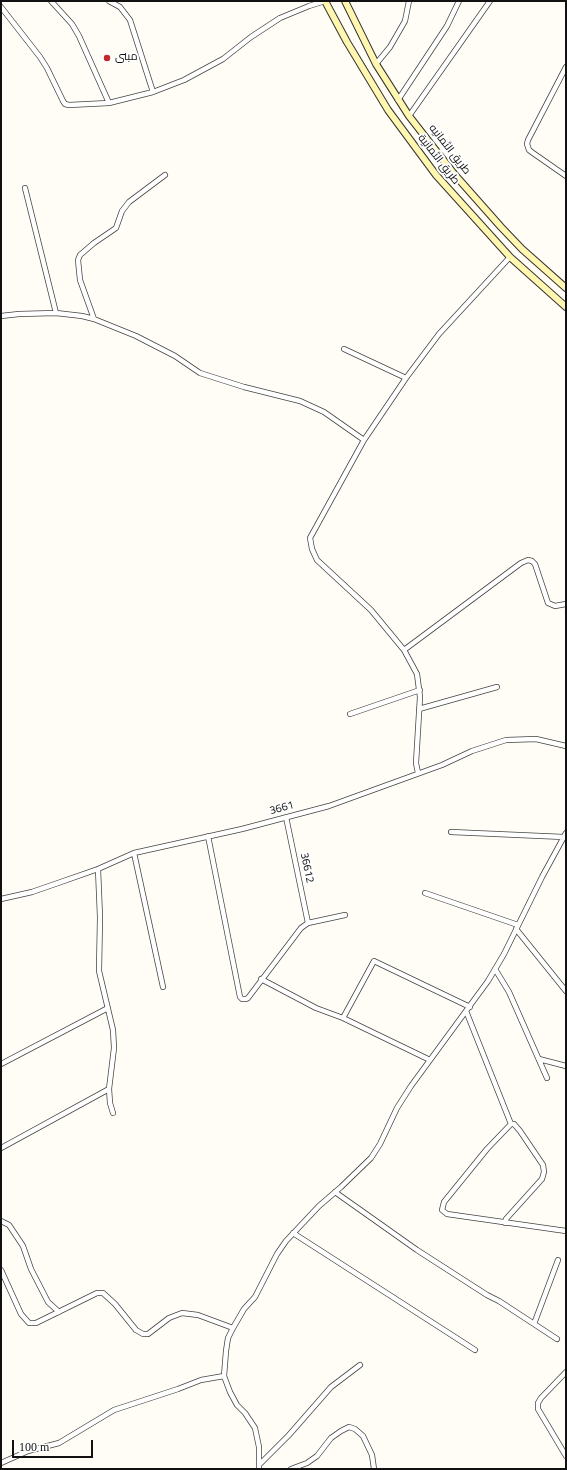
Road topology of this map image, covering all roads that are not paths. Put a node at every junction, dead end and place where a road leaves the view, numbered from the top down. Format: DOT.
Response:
graph roads {
  1 [pos="51,1"];
  2 [pos="109,1"];
  3 [pos="325,1"];
  4 [pos="345,1"];
  5 [pos="409,1"];
  6 [pos="459,1"];
  7 [pos="490,1"];
  8 [pos="1,7"];
  9 [pos="376,64"];
  10 [pos="566,67"];
  11 [pos="153,92"];
  12 [pos="398,100"];
  13 [pos="109,103"];
  14 [pos="409,116"];
  15 [pos="165,175"];
  16 [pos="566,176"];
  17 [pos="25,188"];
  18 [pos="510,257"];
  19 [pos="566,287"];
  20 [pos="566,307"];
  21 [pos="56,313"];
  22 [pos="1,316"];
  23 [pos="94,319"];
  24 [pos="344,349"];
  25 [pos="406,378"];
  26 [pos="364,440"];
  27 [pos="566,604"];
  28 [pos="404,650"];
  29 [pos="497,687"];
  30 [pos="420,690"];
  31 [pos="419,709"];
  32 [pos="350,714"];
  33 [pos="566,746"];
  34 [pos="418,773"];
  35 [pos="286,817"];
  36 [pos="451,832"];
  37 [pos="565,835"];
  38 [pos="208,836"];
  39 [pos="134,853"];
  40 [pos="98,869"];
  41 [pos="425,893"];
  42 [pos="1,899"];
  43 [pos="345,915"];
  44 [pos="308,923"];
  45 [pos="517,927"];
  46 [pos="495,969"];
  47 [pos="261,979"];
  48 [pos="163,987"];
  49 [pos="566,991"];
  50 [pos="108,1008"];
  51 [pos="468,1009"];
  52 [pos="343,1018"];
  53 [pos="539,1059"];
  54 [pos="430,1060"];
  55 [pos="1,1064"];
  56 [pos="566,1066"];
  57 [pos="547,1078"];
  58 [pos="109,1089"];
  59 [pos="114,1113"];
  60 [pos="511,1124"];
  61 [pos="1,1148"];
  62 [pos="335,1192"];
  63 [pos="1,1221"];
  64 [pos="505,1223"];
  65 [pos="566,1231"];
  66 [pos="293,1233"];
  67 [pos="558,1260"];
  68 [pos="1,1270"];
  69 [pos="59,1312"];
  70 [pos="534,1324"];
  71 [pos="233,1328"];
  72 [pos="557,1339"];
  73 [pos="475,1350"];
  74 [pos="360,1365"];
  75 [pos="566,1372"];
  76 [pos="224,1376"];
  77 [pos="566,1456"];
  78 [pos="1,1463"];
  79 [pos="259,1467"];
  80 [pos="291,1469"];
  81 [pos="374,1469"];
  1 -- 13 [label="street"];
  2 -- 11 [label="street"];
  3 -- 11 [label="street"];
  3 -- 18 [label="street, طريق الثمانية"];
  4 -- 9 [label="street, طريق الثمانيه"];
  5 -- 9 [label="street"];
  6 -- 12 [label="street"];
  7 -- 14 [label="street"];
  8 -- 13 [label="street"];
  9 -- 12 [label="street, طريق الثمانيه"];
  10 -- 16 [label="street"];
  11 -- 13 [label="street"];
  12 -- 14 [label="street, طريق الثمانيه"];
  14 -- 19 [label="street, طريق الثمانيه"];
  15 -- 23 [label="street"];
  17 -- 21 [label="street"];
  18 -- 20 [label="street, طريق الثمانية"];
  18 -- 25 [label="street"];
  21 -- 22 [label="street"];
  21 -- 23 [label="street"];
  23 -- 26 [label="street"];
  24 -- 25 [label="street"];
  25 -- 26 [label="street"];
  26 -- 28 [label="street"];
  27 -- 28 [label="street"];
  28 -- 30 [label="street"];
  29 -- 31 [label="street"];
  30 -- 31 [label="street"];
  30 -- 32 [label="street"];
  31 -- 34 [label="street"];
  33 -- 34 [label="street, 3661"];
  34 -- 35 [label="street, 3661"];
  35 -- 38 [label="street, 3661"];
  35 -- 44 [label="street, 36612"];
  36 -- 37 [label="street"];
  37 -- 45 [label="street"];
  38 -- 39 [label="street, 3661"];
  38 -- 47 [label="street"];
  39 -- 40 [label="street, 3661"];
  39 -- 48 [label="street"];
  40 -- 42 [label="street, 3661"];
  40 -- 50 [label="street"];
  41 -- 45 [label="street"];
  43 -- 44 [label="street"];
  44 -- 47 [label="street"];
  45 -- 46 [label="street"];
  45 -- 49 [label="street"];
  46 -- 51 [label="street"];
  46 -- 53 [label="street"];
  47 -- 52 [label="street"];
  50 -- 55 [label="street"];
  50 -- 58 [label="street"];
  51 -- 52 [label="street"];
  51 -- 54 [label="street"];
  51 -- 60 [label="street"];
  52 -- 54 [label="street"];
  53 -- 56 [label="street"];
  53 -- 57 [label="street"];
  54 -- 62 [label="street"];
  58 -- 59 [label="street"];
  58 -- 61 [label="street"];
  60 -- 64 [label="street"];
  60 -- 64 [label="street"];
  62 -- 66 [label="street"];
  62 -- 70 [label="street"];
  63 -- 69 [label="street"];
  64 -- 65 [label="street"];
  66 -- 71 [label="street"];
  66 -- 73 [label="street"];
  67 -- 70 [label="street"];
  68 -- 69 [label="street"];
  69 -- 71 [label="street"];
  70 -- 72 [label="street"];
  71 -- 76 [label="street"];
  74 -- 79 [label="street"];
  75 -- 77 [label="street"];
  76 -- 78 [label="street"];
  76 -- 79 [label="street"];
  80 -- 81 [label="street"];
}
